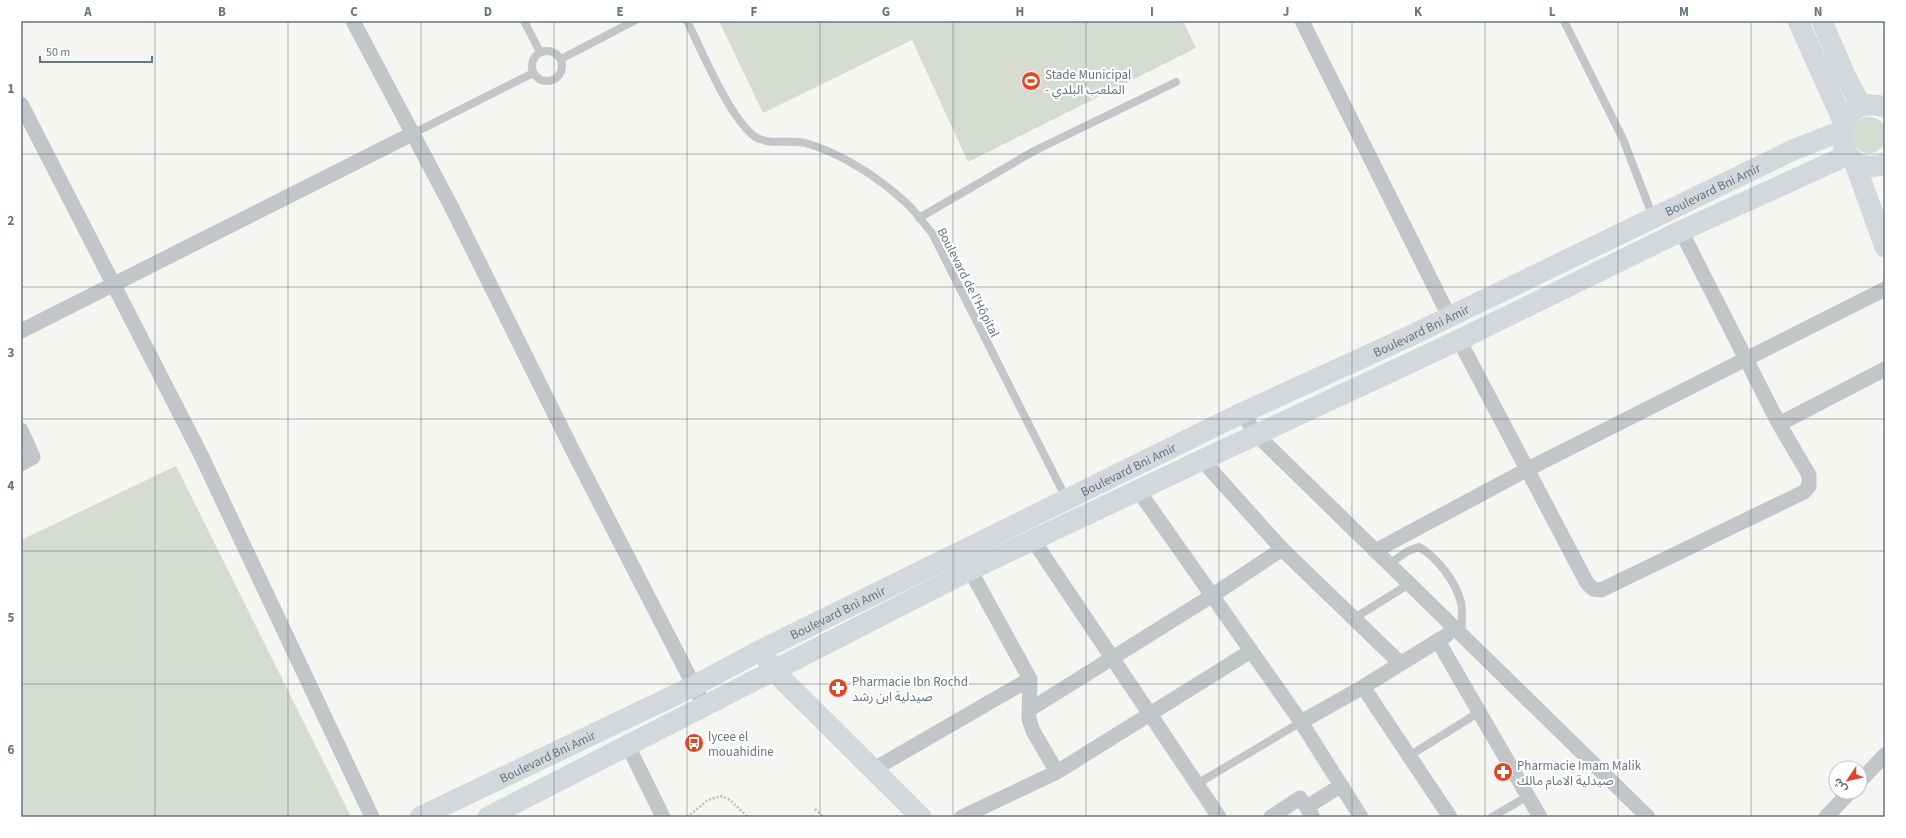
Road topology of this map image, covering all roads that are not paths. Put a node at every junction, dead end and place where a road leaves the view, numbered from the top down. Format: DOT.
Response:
graph roads {
  1 [pos="353,21"];
  2 [pos="524,21"];
  3 [pos="634,21"];
  4 [pos="687,21"];
  5 [pos="1302,21"];
  6 [pos="1564,21"];
  7 [pos="1798,21"];
  8 [pos="1822,21"];
  9 [pos="540,52"];
  10 [pos="561,59"];
  11 [pos="533,73"];
  12 [pos="1176,82"];
  13 [pos="21,104"];
  14 [pos="1861,106"];
  15 [pos="1885,107"];
  16 [pos="1842,127"];
  17 [pos="412,134"];
  18 [pos="1851,158"];
  19 [pos="1885,164"];
  20 [pos="919,218"];
  21 [pos="1653,218"];
  22 [pos="1681,231"];
  23 [pos="1885,247"];
  24 [pos="113,286"];
  25 [pos="1885,289"];
  26 [pos="1449,316"];
  27 [pos="21,331"];
  28 [pos="1460,340"];
  29 [pos="1745,358"];
  30 [pos="1885,369"];
  31 [pos="1242,413"];
  32 [pos="1779,424"];
  33 [pos="21,430"];
  34 [pos="1256,434"];
  35 [pos="1202,460"];
  36 [pos="21,464"];
  37 [pos="1528,469"];
  38 [pos="1138,490"];
  39 [pos="1066,498"];
  40 [pos="1033,540"];
  41 [pos="1282,549"];
  42 [pos="1375,551"];
  43 [pos="1389,564"];
  44 [pos="970,570"];
  45 [pos="1409,584"];
  46 [pos="1213,595"];
  47 [pos="1353,620"];
  48 [pos="1459,632"];
  49 [pos="1438,640"];
  50 [pos="761,650"];
  51 [pos="1251,651"];
  52 [pos="1113,658"];
  53 [pos="1400,663"];
  54 [pos="774,671"];
  55 [pos="1030,679"];
  56 [pos="694,686"];
  57 [pos="1363,687"];
  58 [pos="705,707"];
  59 [pos="1029,710"];
  60 [pos="1480,711"];
  61 [pos="1151,715"];
  62 [pos="1300,722"];
  63 [pos="628,746"];
  64 [pos="1885,755"];
  65 [pos="1409,756"];
  66 [pos="874,769"];
  67 [pos="1057,772"];
  68 [pos="1868,773"];
  69 [pos="1197,784"];
  70 [pos="1340,786"];
  71 [pos="1528,796"];
  72 [pos="1842,800"];
  73 [pos="1308,812"];
  74 [pos="501,814"];
  75 [pos="1639,814"];
  76 [pos="372,817"];
  77 [pos="420,817"];
  78 [pos="663,817"];
  79 [pos="921,817"];
  80 [pos="962,817"];
  81 [pos="1219,817"];
  82 [pos="1271,817"];
  83 [pos="1361,817"];
  84 [pos="1450,817"];
  85 [pos="1492,817"];
  86 [pos="1540,817"];
  87 [pos="1826,817"];
  1 -- 17 [label="street"];
  2 -- 9 [label="lane"];
  3 -- 10 [label="lane"];
  4 -- 20 [label="lane, Boulevard de l'Hôpital"];
  5 -- 26 [label="street"];
  6 -- 21 [label="lane"];
  7 -- 16 [label="main road"];
  8 -- 14 [label="main road"];
  9 -- 10 [label="lane"];
  9 -- 11 [label="lane"];
  10 -- 11 [label="lane"];
  11 -- 17 [label="lane"];
  12 -- 20 [label="lane"];
  13 -- 24 [label="street"];
  14 -- 15 [label="main road"];
  14 -- 16 [label="main road"];
  16 -- 18 [label="main road"];
  16 -- 21 [label="main road, Boulevard Bni Amir"];
  17 -- 24 [label="street"];
  17 -- 56 [label="street"];
  18 -- 19 [label="main road"];
  18 -- 22 [label="main road, Boulevard Bni Amir"];
  18 -- 23 [label="main road"];
  20 -- 39 [label="lane, Boulevard de l'Hôpital"];
  21 -- 26 [label="main road, Boulevard Bni Amir"];
  22 -- 28 [label="main road, Boulevard Bni Amir"];
  22 -- 29 [label="street"];
  24 -- 27 [label="street"];
  24 -- 76 [label="street"];
  25 -- 29 [label="street"];
  26 -- 31 [label="main road, Boulevard Bni Amir"];
  28 -- 34 [label="main road, Boulevard Bni Amir"];
  28 -- 37 [label="street"];
  29 -- 32 [label="street"];
  29 -- 37 [label="street"];
  30 -- 32 [label="street"];
  31 -- 34 [label="street"];
  31 -- 39 [label="main road, Boulevard Bni Amir"];
  32 -- 37 [label="street"];
  33 -- 36 [label="street"];
  34 -- 35 [label="main road, Boulevard Bni Amir"];
  34 -- 42 [label="street"];
  35 -- 38 [label="main road, Boulevard Bni Amir"];
  35 -- 41 [label="street"];
  37 -- 42 [label="street"];
  38 -- 40 [label="main road, Boulevard Bni Amir"];
  38 -- 46 [label="street"];
  39 -- 50 [label="main road, Boulevard Bni Amir"];
  40 -- 44 [label="main road, Boulevard Bni Amir"];
  40 -- 52 [label="street"];
  41 -- 46 [label="street"];
  41 -- 47 [label="street"];
  42 -- 43 [label="street"];
  43 -- 45 [label="street"];
  43 -- 48 [label="lane"];
  44 -- 54 [label="main road, Boulevard Bni Amir"];
  44 -- 55 [label="street"];
  45 -- 47 [label="lane"];
  45 -- 48 [label="street"];
  46 -- 51 [label="street"];
  46 -- 52 [label="street"];
  47 -- 53 [label="street"];
  48 -- 49 [label="street"];
  48 -- 75 [label="street"];
  49 -- 53 [label="street"];
  49 -- 60 [label="street"];
  50 -- 54 [label="main road"];
  50 -- 56 [label="main road, Boulevard Bni Amir"];
  51 -- 61 [label="street"];
  51 -- 62 [label="street"];
  52 -- 59 [label="street"];
  52 -- 61 [label="street"];
  53 -- 57 [label="street"];
  54 -- 58 [label="main road, Boulevard Bni Amir"];
  54 -- 66 [label="main road"];
  55 -- 59 [label="street"];
  55 -- 66 [label="street"];
  56 -- 58 [label="street"];
  56 -- 77 [label="main road, Boulevard Bni Amir"];
  57 -- 62 [label="street"];
  57 -- 65 [label="street"];
  58 -- 63 [label="main road, Boulevard Bni Amir"];
  59 -- 67 [label="street"];
  60 -- 65 [label="lane"];
  60 -- 71 [label="street"];
  61 -- 67 [label="street"];
  61 -- 69 [label="street"];
  62 -- 69 [label="lane"];
  62 -- 70 [label="street"];
  63 -- 74 [label="main road, Boulevard Bni Amir"];
  63 -- 78 [label="street"];
  64 -- 68 [label="street"];
  65 -- 84 [label="street"];
  66 -- 79 [label="main road"];
  67 -- 80 [label="street"];
  69 -- 81 [label="street"];
  70 -- 73 [label="street"];
  70 -- 83 [label="street"];
  71 -- 85 [label="lane"];
  71 -- 86 [label="street"];
  72 -- 87 [label="street"];
  73 -- 82 [label="street"];
}
